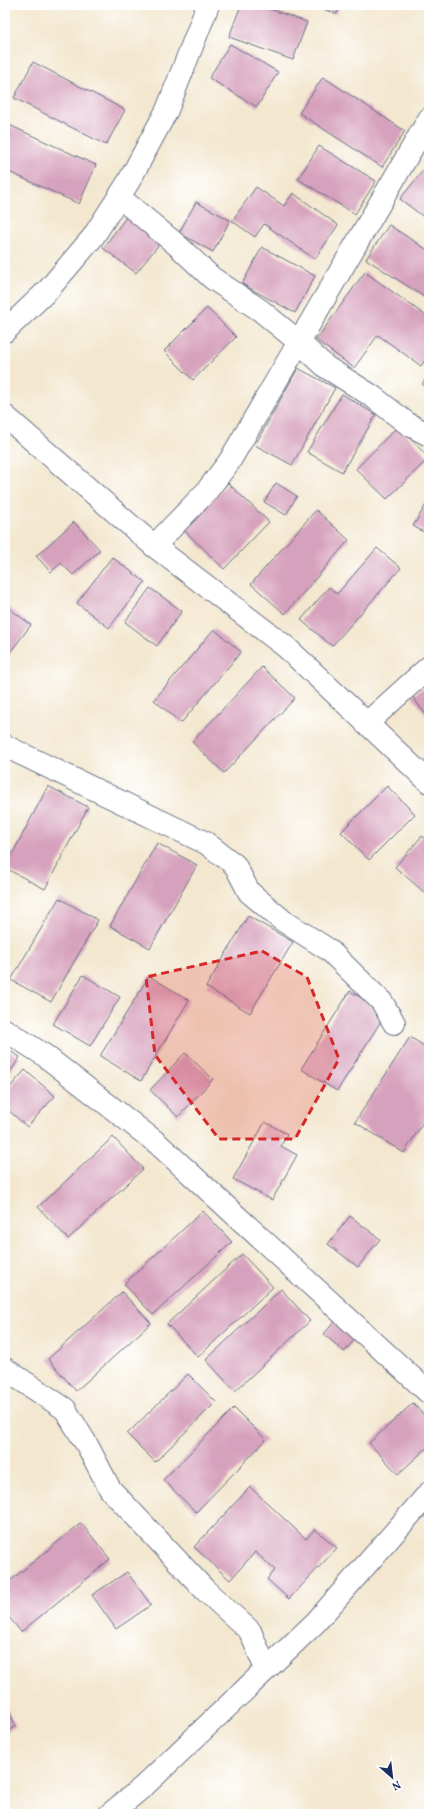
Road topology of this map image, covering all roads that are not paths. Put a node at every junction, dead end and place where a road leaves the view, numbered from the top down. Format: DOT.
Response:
graph roads {
  1 [pos="208,5"];
  2 [pos="429,119"];
  3 [pos="119,197"];
  4 [pos="5,332"];
  5 [pos="299,342"];
  6 [pos="5,416"];
  7 [pos="429,435"];
  8 [pos="154,546"];
  9 [pos="429,667"];
  10 [pos="366,724"];
  11 [pos="5,746"];
  12 [pos="429,782"];
  13 [pos="394,1023"];
  14 [pos="5,1030"];
  15 [pos="5,1369"];
  16 [pos="429,1393"];
  17 [pos="429,1493"];
  18 [pos="266,1669"];
  19 [pos="110,1814"];
  1 -- 3 [label="street"];
  2 -- 5 [label="street"];
  3 -- 4 [label="street"];
  3 -- 5 [label="street"];
  5 -- 7 [label="street"];
  5 -- 8 [label="street"];
  6 -- 8 [label="street"];
  8 -- 10 [label="street"];
  9 -- 10 [label="street"];
  10 -- 12 [label="street"];
  11 -- 13 [label="street"];
  14 -- 16 [label="street"];
  15 -- 18 [label="street"];
  17 -- 18 [label="street"];
  18 -- 19 [label="street"];
}
